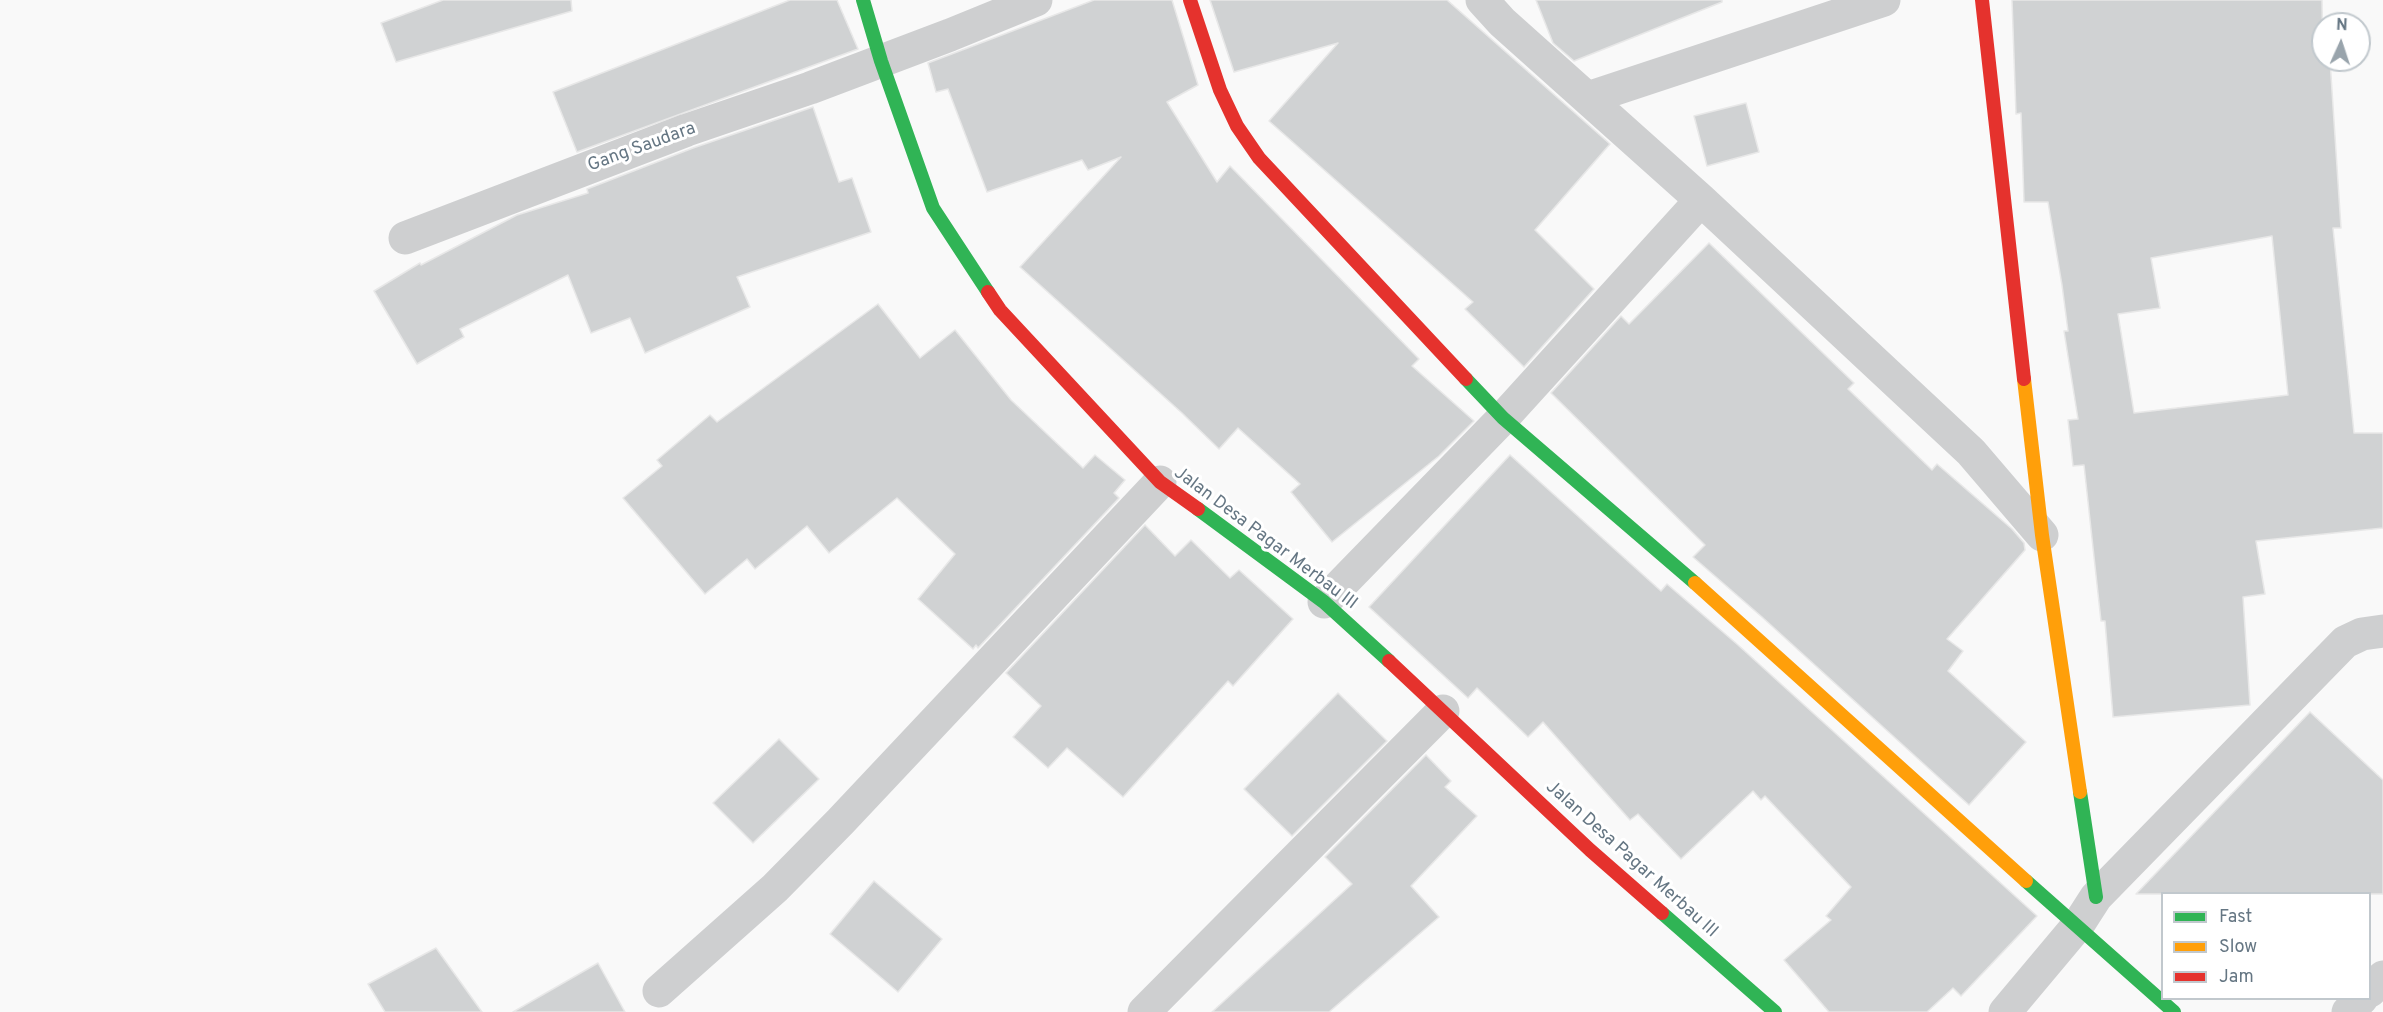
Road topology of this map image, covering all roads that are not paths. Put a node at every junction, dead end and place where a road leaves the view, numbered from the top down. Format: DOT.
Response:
graph roads {
  1 [pos="863,0"];
  2 [pos="1036,0"];
  3 [pos="1190,0"];
  4 [pos="1482,0"];
  5 [pos="1884,0"];
  6 [pos="1982,0"];
  7 [pos="881,61"];
  8 [pos="1588,98"];
  9 [pos="1701,200"];
  10 [pos="405,238"];
  11 [pos="1503,417"];
  12 [pos="1160,482"];
  13 [pos="2042,535"];
  14 [pos="1324,602"];
  15 [pos="2383,631"];
  16 [pos="1443,711"];
  17 [pos="2096,897"];
  18 [pos="2078,926"];
  19 [pos="2383,977"];
  20 [pos="2371,990"];
  21 [pos="659,991"];
  22 [pos="2361,1000"];
  23 [pos="1144,1012"];
  24 [pos="1775,1012"];
  25 [pos="2005,1012"];
  26 [pos="2174,1012"];
  27 [pos="2348,1012"];
  1 -- 7 [label="street, Jalan Desa Pagar Merbau III"];
  2 -- 7 [label="street, Gang Saudara"];
  3 -- 11 [label="street"];
  4 -- 8 [label="street"];
  5 -- 8 [label="street"];
  6 -- 13 [label="street"];
  7 -- 10 [label="street, Gang Saudara"];
  7 -- 12 [label="street, Jalan Desa Pagar Merbau III"];
  8 -- 9 [label="street"];
  9 -- 11 [label="street"];
  9 -- 13 [label="street"];
  11 -- 14 [label="street"];
  11 -- 18 [label="street"];
  12 -- 14 [label="street, Jalan Desa Pagar Merbau III"];
  12 -- 21 [label="street"];
  13 -- 17 [label="street"];
  14 -- 16 [label="street, Jalan Desa Pagar Merbau III"];
  15 -- 17 [label="street"];
  16 -- 23 [label="street"];
  16 -- 24 [label="street, Jalan Desa Pagar Merbau III"];
  17 -- 18 [label="street"];
  18 -- 25 [label="street"];
  18 -- 26 [label="street"];
  19 -- 20 [label="street"];
  22 -- 27 [label="street"];
}
